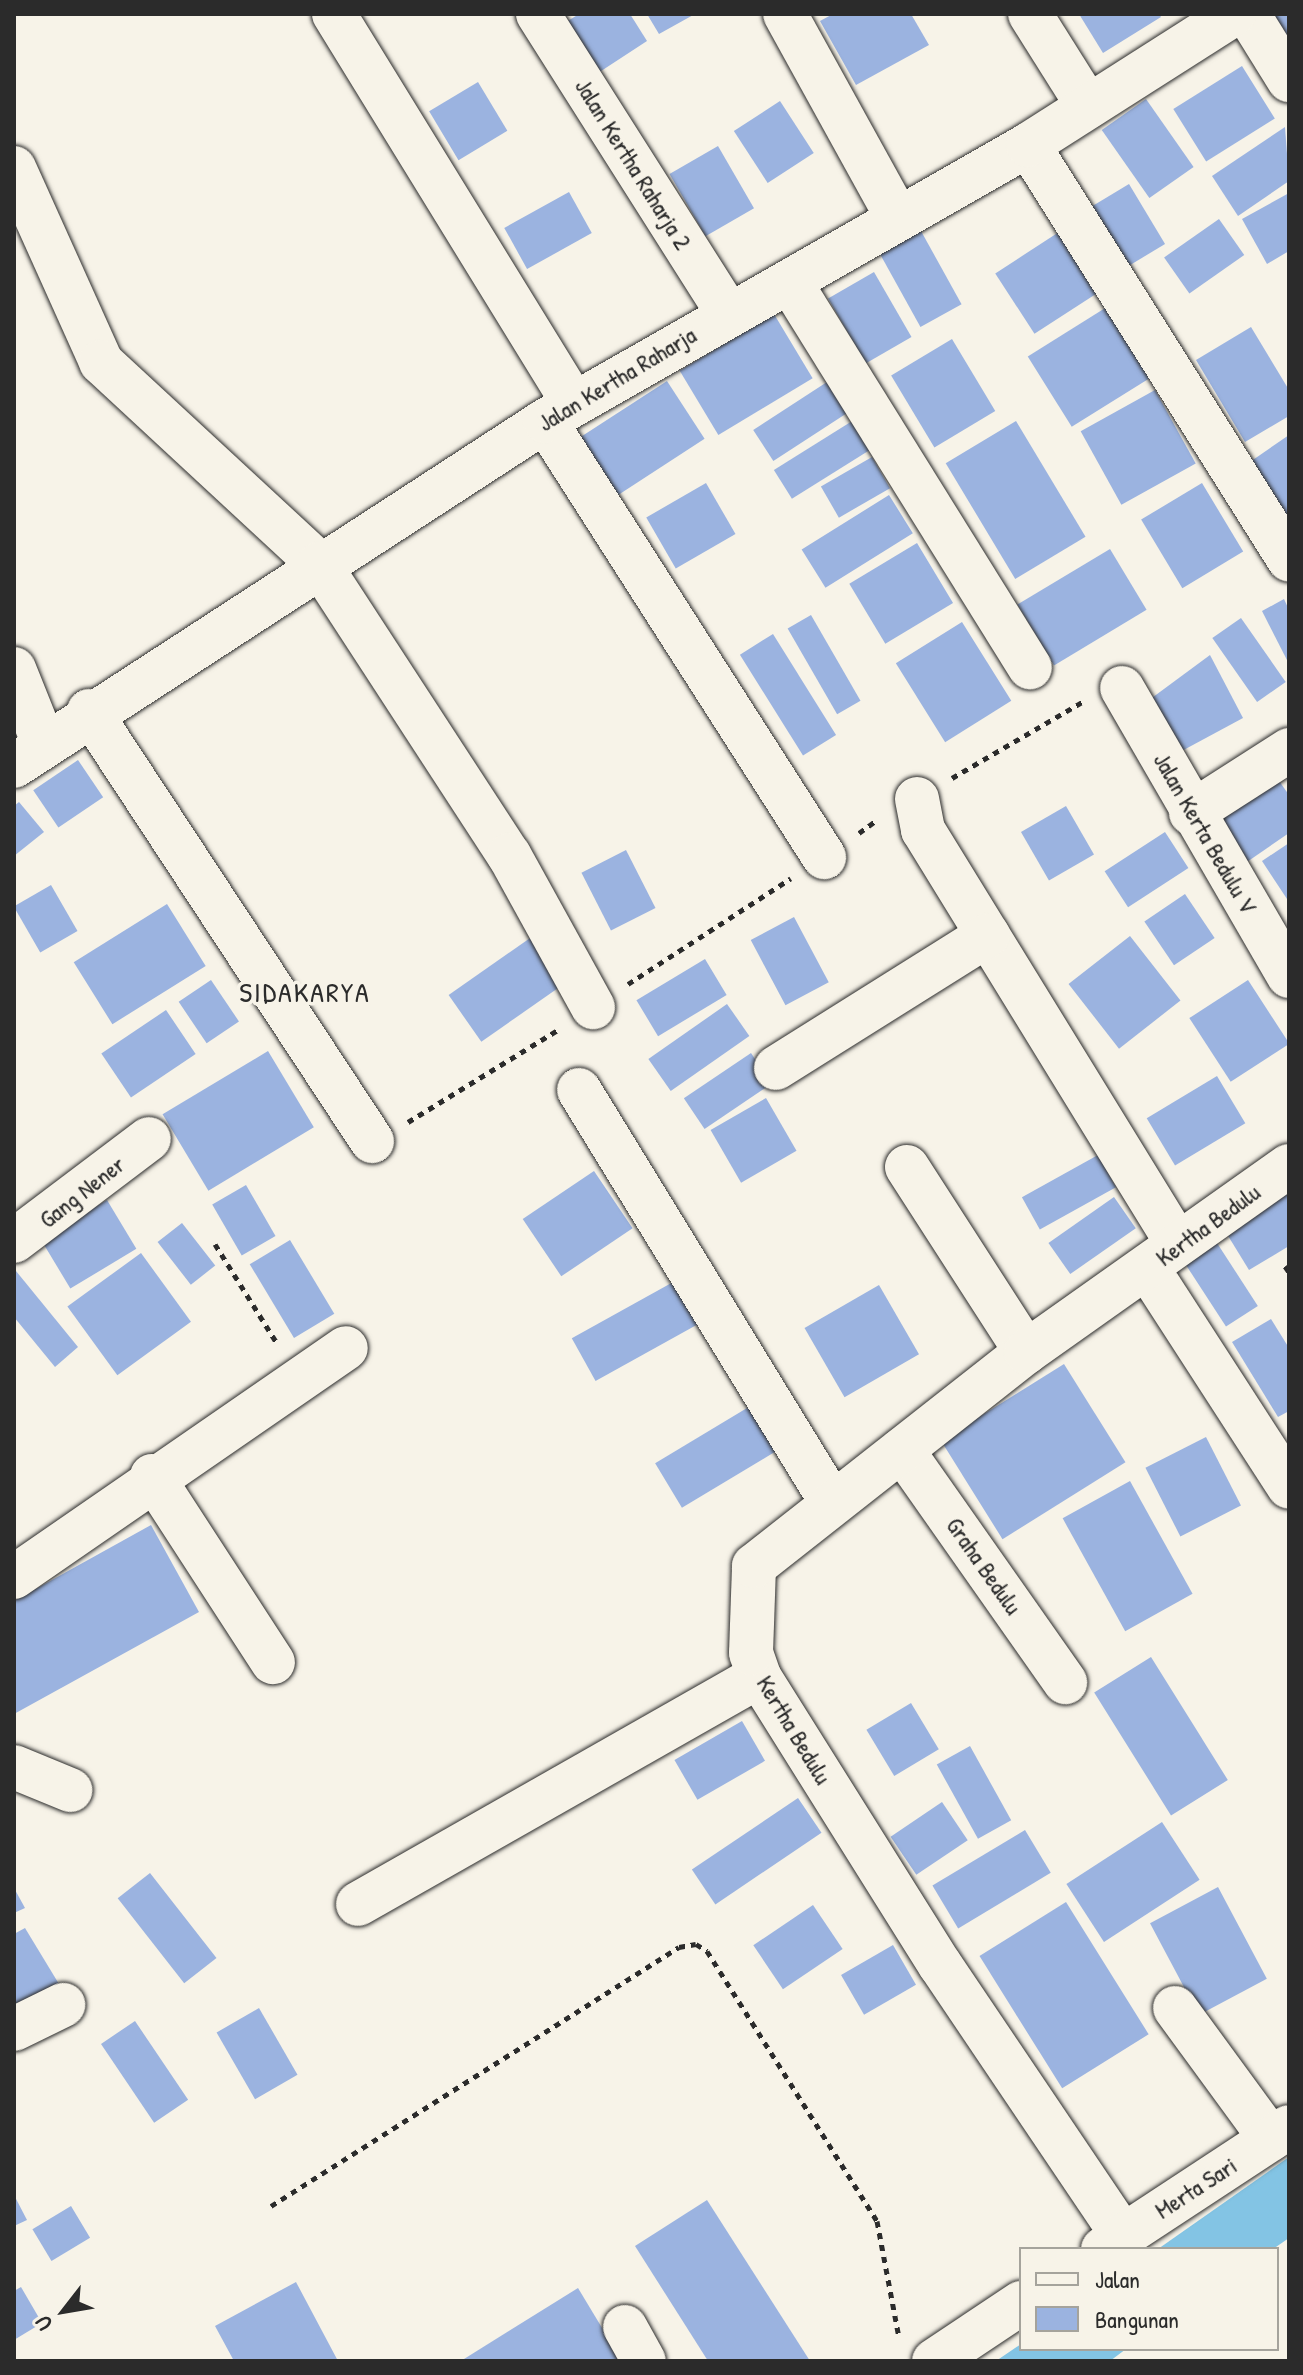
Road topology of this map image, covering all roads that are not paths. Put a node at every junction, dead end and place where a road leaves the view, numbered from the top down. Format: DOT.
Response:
graph roads {
  1 [pos="334,14"];
  2 [pos="538,14"];
  3 [pos="785,14"];
  4 [pos="1030,14"];
  5 [pos="1234,14"];
  6 [pos="1248,14"];
  7 [pos="1289,80"];
  8 [pos="1088,106"];
  9 [pos="1028,145"];
  10 [pos="14,168"];
  11 [pos="897,217"];
  12 [pos="790,282"];
  13 [pos="728,313"];
  14 [pos="559,412"];
  15 [pos="1289,560"];
  16 [pos="319,564"];
  17 [pos="1030,667"];
  18 [pos="14,669"];
  19 [pos="1122,688"];
  20 [pos="89,711"];
  21 [pos="1289,750"];
  22 [pos="29,755"];
  23 [pos="917,799"];
  24 [pos="1191,813"];
  25 [pos="824,857"];
  26 [pos="988,935"];
  27 [pos="1289,976"];
  28 [pos="593,1007"];
  29 [pos="776,1068"];
  30 [pos="579,1090"];
  31 [pos="149,1139"];
  32 [pos="372,1141"];
  33 [pos="1289,1166"];
  34 [pos="907,1167"];
  35 [pos="14,1241"];
  36 [pos="1178,1244"];
  37 [pos="1159,1286"];
  38 [pos="346,1348"];
  39 [pos="1026,1352"];
  40 [pos="902,1450"];
  41 [pos="152,1476"];
  42 [pos="1289,1487"];
  43 [pos="830,1500"];
  44 [pos="14,1577"];
  45 [pos="273,1662"];
  46 [pos="759,1676"];
  47 [pos="1065,1682"];
  48 [pos="14,1767"];
  49 [pos="70,1790"];
  50 [pos="358,1904"];
  51 [pos="63,2005"];
  52 [pos="1175,2008"];
  53 [pos="14,2029"];
  54 [pos="1280,2133"];
  55 [pos="1113,2242"];
  56 [pos="1019,2304"];
  57 [pos="920,2356"];
  1 -- 14 [label="street"];
  2 -- 13 [label="street, Jalan Kertha Raharja 2"];
  3 -- 11 [label="street"];
  4 -- 8 [label="street"];
  5 -- 8 [label="street, Jalan Kertha Raharja"];
  6 -- 7 [label="street"];
  8 -- 9 [label="street, Jalan Kertha Raharja"];
  9 -- 11 [label="street, Jalan Kertha Raharja"];
  9 -- 15 [label="street"];
  10 -- 16 [label="street"];
  11 -- 12 [label="street, Jalan Kertha Raharja"];
  12 -- 13 [label="street, Jalan Kertha Raharja"];
  12 -- 17 [label="street"];
  13 -- 14 [label="street, Jalan Kertha Raharja"];
  14 -- 16 [label="street, Jalan Kertha Raharja"];
  14 -- 25 [label="street"];
  16 -- 20 [label="street, Jalan Kertha Raharja"];
  16 -- 28 [label="street"];
  18 -- 22 [label="street"];
  19 -- 24 [label="street, Jalan Kerta Bedulu V"];
  20 -- 22 [label="street, Jalan Kertha Raharja"];
  20 -- 32 [label="street"];
  21 -- 24 [label="street"];
  23 -- 26 [label="street"];
  24 -- 27 [label="street, Jalan Kerta Bedulu V"];
  26 -- 29 [label="street"];
  26 -- 36 [label="street"];
  30 -- 43 [label="street"];
  31 -- 35 [label="street, Gang Nener"];
  33 -- 36 [label="street, Kertha Bedulu"];
  34 -- 39 [label="street"];
  36 -- 39 [label="street, Kertha Bedulu"];
  37 -- 42 [label="street"];
  38 -- 41 [label="street"];
  39 -- 40 [label="street, Kertha Bedulu"];
  40 -- 43 [label="street, Kertha Bedulu"];
  40 -- 47 [label="street, Graha Bedulu"];
  41 -- 44 [label="street"];
  41 -- 45 [label="street"];
  43 -- 46 [label="street, Kertha Bedulu"];
  46 -- 50 [label="street"];
  46 -- 55 [label="street, Kertha Bedulu"];
  48 -- 49 [label="street"];
  51 -- 53 [label="street"];
  52 -- 54 [label="street"];
  54 -- 55 [label="street, Merta Sari"];
  56 -- 57 [label="street"];
}
